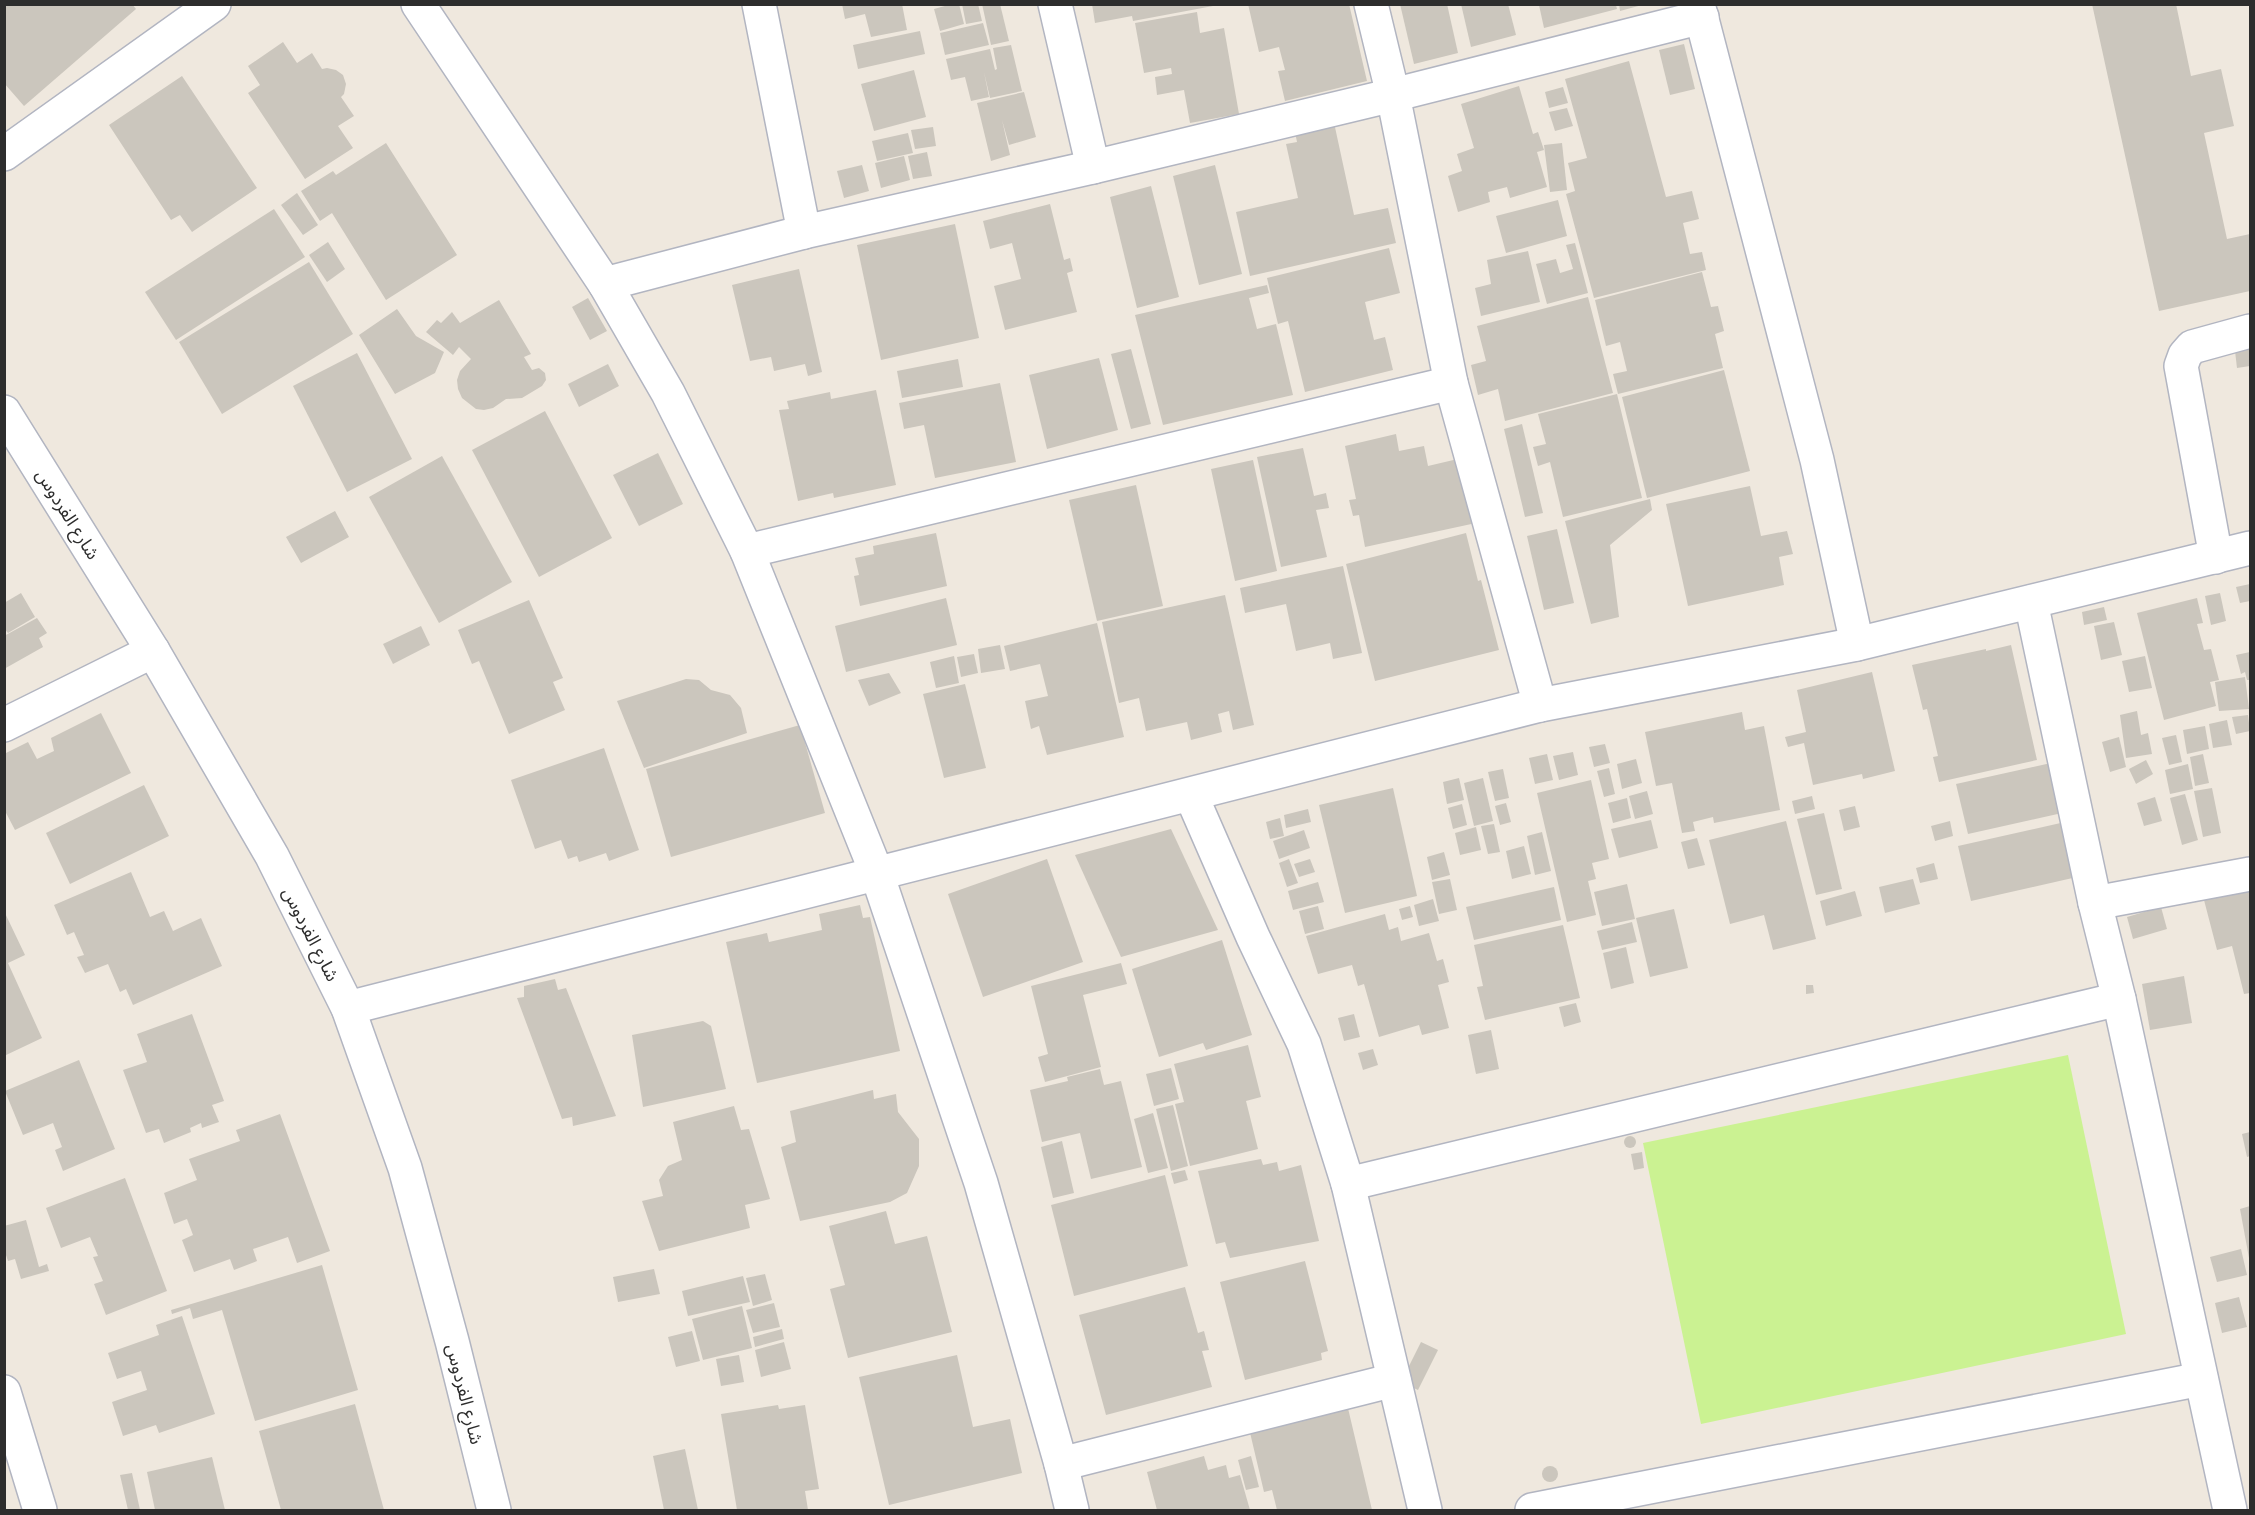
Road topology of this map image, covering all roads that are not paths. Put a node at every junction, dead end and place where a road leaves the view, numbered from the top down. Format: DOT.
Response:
graph roads {
  1 [pos="214,4"];
  2 [pos="418,4"];
  3 [pos="759,4"];
  4 [pos="1055,4"];
  5 [pos="1371,4"];
  6 [pos="1700,11"];
  7 [pos="1393,95"];
  8 [pos="4,154"];
  9 [pos="1093,167"];
  10 [pos="804,232"];
  11 [pos="605,284"];
  12 [pos="2250,331"];
  13 [pos="1451,383"];
  14 [pos="4,412"];
  15 [pos="2250,548"];
  16 [pos="747,551"];
  17 [pos="2216,557"];
  18 [pos="2031,602"];
  19 [pos="1857,644"];
  20 [pos="153,651"];
  21 [pos="1540,705"];
  22 [pos="4,726"];
  23 [pos="1191,795"];
  24 [pos="877,874"];
  25 [pos="2250,874"];
  26 [pos="2096,903"];
  27 [pos="2118,999"];
  28 [pos="348,1008"];
  29 [pos="1348,1184"];
  30 [pos="2201,1378"];
  31 [pos="1394,1380"];
  32 [pos="4,1392"];
  33 [pos="1061,1464"];
  34 [pos="40,1510"];
  35 [pos="494,1510"];
  36 [pos="1072,1510"];
  37 [pos="1425,1510"];
  38 [pos="1532,1510"];
  39 [pos="2230,1510"];
  1 -- 8 [label="street"];
  2 -- 11 [label="street"];
  3 -- 10 [label="street"];
  4 -- 9 [label="street"];
  5 -- 7 [label="street"];
  6 -- 7 [label="street"];
  6 -- 19 [label="street"];
  7 -- 9 [label="street"];
  7 -- 13 [label="street"];
  9 -- 10 [label="street"];
  10 -- 11 [label="street"];
  11 -- 16 [label="street"];
  12 -- 17 [label="street"];
  13 -- 16 [label="street"];
  13 -- 21 [label="street"];
  14 -- 20 [label="street, شارع الفردوس"];
  15 -- 17 [label="street"];
  16 -- 24 [label="street"];
  17 -- 18 [label="street"];
  18 -- 19 [label="street"];
  18 -- 26 [label="street"];
  19 -- 21 [label="street"];
  20 -- 22 [label="street"];
  20 -- 28 [label="street, شارع الفردوس"];
  21 -- 23 [label="street"];
  23 -- 24 [label="street"];
  23 -- 29 [label="street"];
  24 -- 28 [label="street"];
  24 -- 33 [label="street"];
  25 -- 26 [label="street"];
  26 -- 27 [label="street"];
  27 -- 29 [label="street"];
  27 -- 30 [label="street"];
  28 -- 35 [label="street, شارع الفردوس"];
  29 -- 31 [label="street"];
  30 -- 38 [label="street"];
  30 -- 39 [label="street"];
  31 -- 33 [label="street"];
  31 -- 37 [label="street"];
  32 -- 34 [label="street"];
  33 -- 36 [label="street"];
}
